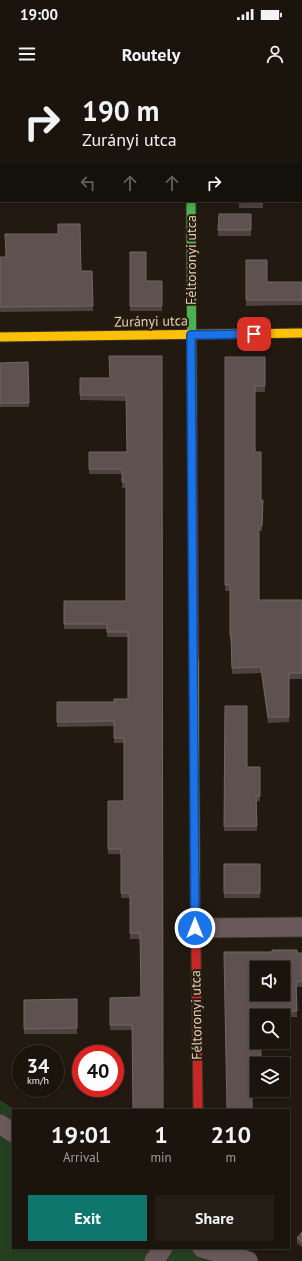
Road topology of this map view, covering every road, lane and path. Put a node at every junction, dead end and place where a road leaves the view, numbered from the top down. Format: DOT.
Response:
graph roads {
  1 [pos="191,202"];
  2 [pos="302,333"];
  3 [pos="191,335"];
  4 [pos="0,338"];
  5 [pos="302,927"];
  6 [pos="195,928"];
  7 [pos="198,1109"];
  8 [pos="0,1124"];
  9 [pos="12,1132"];
  10 [pos="162,1249"];
  11 [pos="206,1249"];
  12 [pos="154,1261"];
  13 [pos="248,1261"];
  1 -- 3 [label="street, Féltoronyi utca"];
  2 -- 3 [label="street, Zurányi utca"];
  3 -- 4 [label="street, Zurányi utca"];
  3 -- 6 [label="street, Féltoronyi utca"];
  5 -- 6 [label="street"];
  6 -- 7 [label="street, Féltoronyi utca"];
  8 -- 9 [label="street"];
  10 -- 12 [label="street"];
  11 -- 13 [label="street"];
}
